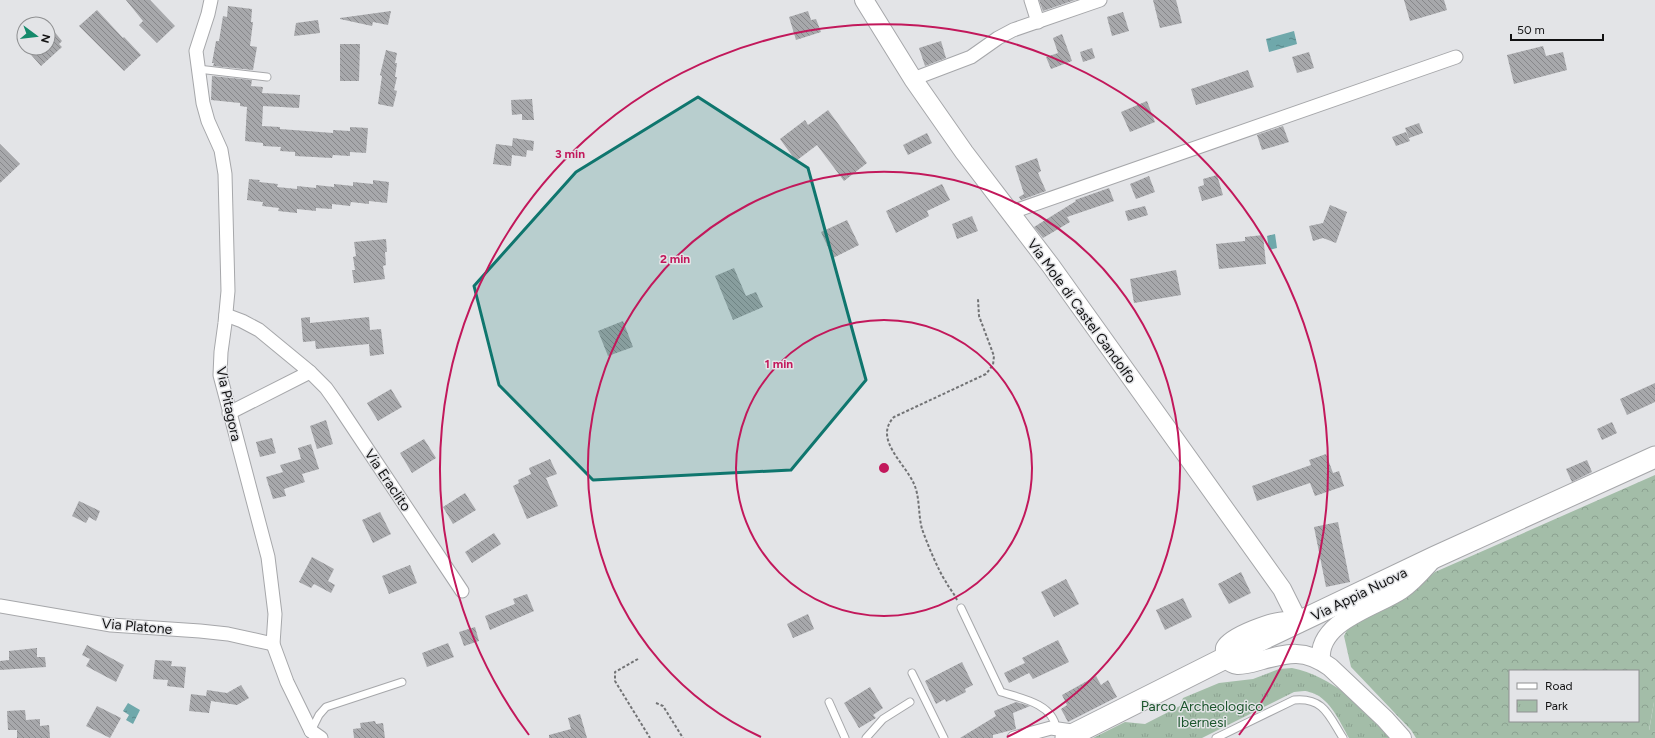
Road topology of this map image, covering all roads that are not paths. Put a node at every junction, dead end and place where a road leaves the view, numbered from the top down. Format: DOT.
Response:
graph roads {
  1 [pos="211,0"];
  2 [pos="864,0"];
  3 [pos="1031,0"];
  4 [pos="1100,0"];
  5 [pos="1038,22"];
  6 [pos="1456,57"];
  7 [pos="198,69"];
  8 [pos="267,77"];
  9 [pos="913,78"];
  10 [pos="1009,213"];
  11 [pos="226,315"];
  12 [pos="310,372"];
  13 [pos="230,414"];
  14 [pos="1655,457"];
  15 [pos="1434,557"];
  16 [pos="462,591"];
  17 [pos="0,606"];
  18 [pos="961,608"];
  19 [pos="1299,623"];
  20 [pos="273,644"];
  21 [pos="1226,658"];
  22 [pos="1326,664"];
  23 [pos="912,673"];
  24 [pos="402,682"];
  25 [pos="829,702"];
  26 [pos="910,702"];
  27 [pos="1067,733"];
  28 [pos="314,736"];
  29 [pos="845,738"];
  30 [pos="866,738"];
  31 [pos="944,738"];
  32 [pos="1014,738"];
  33 [pos="1216,738"];
  34 [pos="1342,738"];
  35 [pos="1402,738"];
  1 -- 7 [label="street, Via Pitagora"];
  2 -- 9 [label="street, Via Mole di Castel Gandolfo"];
  3 -- 5 [label="street"];
  4 -- 5 [label="street"];
  5 -- 9 [label="street"];
  6 -- 10 [label="street"];
  7 -- 8 [label="lane"];
  7 -- 11 [label="street, Via Pitagora"];
  9 -- 10 [label="street, Via Mole di Castel Gandolfo"];
  10 -- 19 [label="street, Via Mole di Castel Gandolfo"];
  11 -- 12 [label="street, Via Eraclito"];
  11 -- 13 [label="street, Via Pitagora"];
  12 -- 13 [label="street"];
  12 -- 16 [label="street, Via Eraclito"];
  13 -- 20 [label="street, Via Pitagora"];
  14 -- 15 [label="main road, Via Appia Nuova"];
  15 -- 19 [label="main road, Via Appia Nuova"];
  15 -- 22 [label="street"];
  17 -- 20 [label="street, Via Platone"];
  18 -- 27 [label="lane"];
  19 -- 21 [label="main road, Via Appia Nuova"];
  20 -- 28 [label="street, Via Pitagora"];
  21 -- 22 [label="street"];
  21 -- 27 [label="main road, Via Appia Nuova"];
  22 -- 35 [label="street"];
  23 -- 31 [label="lane"];
  24 -- 28 [label="lane"];
  25 -- 29 [label="lane"];
  26 -- 30 [label="lane"];
  27 -- 32 [label="street"];
  33 -- 34 [label="lane"];
}
